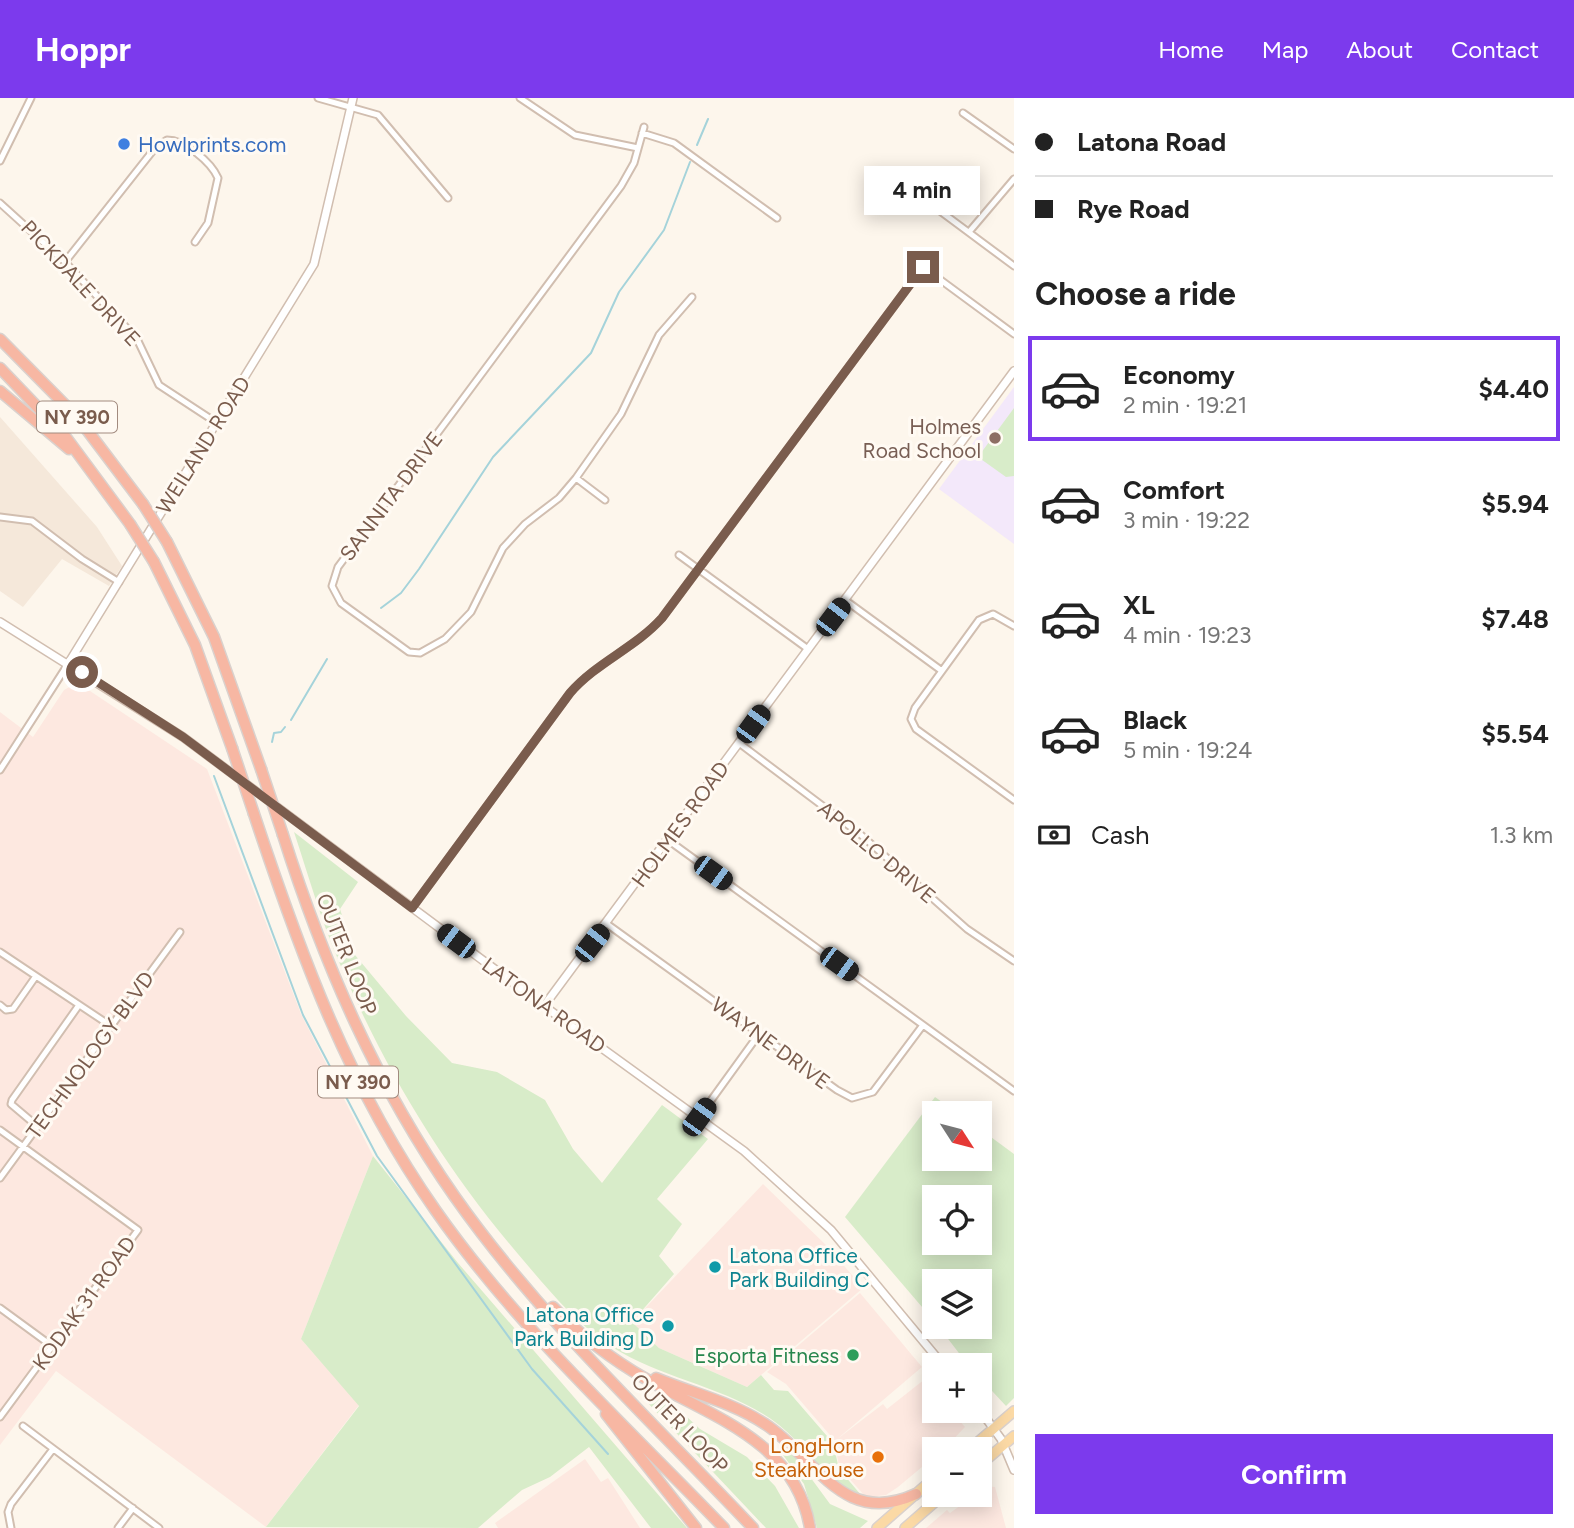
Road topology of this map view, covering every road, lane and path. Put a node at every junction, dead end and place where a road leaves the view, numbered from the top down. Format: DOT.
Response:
graph roads {
  1 [pos="31,98"];
  2 [pos="318,98"];
  3 [pos="520,98"];
  4 [pos="534,98"];
  5 [pos="352,102"];
  6 [pos="530,104"];
  7 [pos="963,113"];
  8 [pos="638,148"];
  9 [pos="1014,149"];
  10 [pos="0,161"];
  11 [pos="1014,179"];
  12 [pos="901,182"];
  13 [pos="448,198"];
  14 [pos="0,202"];
  15 [pos="777,218"];
  16 [pos="969,232"];
  17 [pos="195,242"];
  18 [pos="65,262"];
  19 [pos="1014,266"];
  20 [pos="692,297"];
  21 [pos="1014,334"];
  22 [pos="0,339"];
  23 [pos="0,368"];
  24 [pos="1014,371"];
  25 [pos="0,391"];
  26 [pos="217,423"];
  27 [pos="95,473"];
  28 [pos="576,478"];
  29 [pos="605,500"];
  30 [pos="0,517"];
  31 [pos="679,555"];
  32 [pos="699,569"];
  33 [pos="119,582"];
  34 [pos="845,600"];
  35 [pos="0,622"];
  36 [pos="1014,626"];
  37 [pos="808,649"];
  38 [pos="68,664"];
  39 [pos="942,671"];
  40 [pos="739,743"];
  41 [pos="0,770"];
  42 [pos="1014,800"];
  43 [pos="668,840"];
  44 [pos="412,908"];
  45 [pos="607,924"];
  46 [pos="180,932"];
  47 [pos="0,952"];
  48 [pos="1014,961"];
  49 [pos="36,976"];
  50 [pos="0,1005"];
  51 [pos="79,1005"];
  52 [pos="544,1006"];
  53 [pos="923,1025"];
  54 [pos="111,1026"];
  55 [pos="759,1034"];
  56 [pos="1014,1091"];
  57 [pos="699,1117"];
  58 [pos="37,1126"];
  59 [pos="0,1130"];
  60 [pos="23,1147"];
  61 [pos="0,1178"];
  62 [pos="491,1244"];
  63 [pos="0,1308"];
  64 [pos="52,1346"];
  65 [pos="933,1353"];
  66 [pos="613,1358"];
  67 [pos="564,1362"];
  68 [pos="1014,1411"];
  69 [pos="0,1417"];
  70 [pos="989,1423"];
  71 [pos="23,1426"];
  72 [pos="994,1429"];
  73 [pos="1014,1436"];
  74 [pos="984,1437"];
  75 [pos="1004,1444"];
  76 [pos="52,1449"];
  77 [pos="992,1454"];
  78 [pos="1014,1470"];
  79 [pos="922,1489"];
  80 [pos="916,1494"];
  81 [pos="929,1507"];
  82 [pos="133,1508"];
  83 [pos="11,1528"];
  84 [pos="118,1528"];
  85 [pos="159,1528"];
  86 [pos="696,1528"];
  87 [pos="724,1528"];
  88 [pos="753,1528"];
  89 [pos="810,1528"];
  90 [pos="877,1528"];
  91 [pos="905,1528"];
  1 -- 10 [label="street"];
  2 -- 5 [label="street"];
  3 -- 6 [label="street"];
  4 -- 6 [label="street"];
  5 -- 13 [label="street"];
  5 -- 26 [label="street, WEILAND ROAD"];
  6 -- 8 [label="street"];
  7 -- 9 [label="street"];
  8 -- 15 [label="street"];
  8 -- 28 [label="street, SANNITA DRIVE"];
  11 -- 16 [label="street"];
  12 -- 16 [label="street"];
  14 -- 18 [label="street, PICKDALE DRIVE"];
  16 -- 19 [label="street"];
  17 -- 18 [label="street"];
  18 -- 26 [label="street, PICKDALE DRIVE"];
  20 -- 28 [label="street, SANNITA DRIVE"];
  21 -- 32 [label="street"];
  22 -- 62 [label="highway, OUTER LOOP / NY 390, bridge"];
  23 -- 27 [label="highway, NY 390"];
  24 -- 34 [label="street, HOLMES ROAD"];
  25 -- 27 [label="highway"];
  26 -- 33 [label="street, WEILAND ROAD"];
  27 -- 67 [label="highway, OUTER LOOP / NY 390, bridge"];
  28 -- 29 [label="street"];
  30 -- 33 [label="street"];
  31 -- 32 [label="street"];
  32 -- 37 [label="street"];
  32 -- 44 [label="street"];
  33 -- 38 [label="street, WEILAND ROAD"];
  34 -- 37 [label="street, HOLMES ROAD"];
  34 -- 39 [label="street"];
  35 -- 38 [label="street, LATONA ROAD"];
  36 -- 39 [label="street"];
  37 -- 40 [label="street, HOLMES ROAD"];
  38 -- 41 [label="street, WEILAND ROAD"];
  38 -- 44 [label="street, LATONA ROAD"];
  39 -- 42 [label="street"];
  40 -- 43 [label="street, HOLMES ROAD"];
  40 -- 48 [label="street, APOLLO DRIVE"];
  43 -- 45 [label="street, HOLMES ROAD"];
  43 -- 53 [label="street"];
  44 -- 52 [label="street, LATONA ROAD"];
  45 -- 52 [label="street, HOLMES ROAD"];
  45 -- 55 [label="street, WAYNE DRIVE"];
  46 -- 54 [label="street, TECHNOLOGY BLVD"];
  47 -- 49 [label="street"];
  49 -- 50 [label="street"];
  49 -- 51 [label="street"];
  51 -- 54 [label="street"];
  51 -- 58 [label="street"];
  52 -- 57 [label="street, LATONA ROAD"];
  53 -- 55 [label="street, WAYNE DRIVE"];
  53 -- 56 [label="street"];
  54 -- 58 [label="street, TECHNOLOGY BLVD"];
  55 -- 57 [label="street"];
  57 -- 65 [label="street, LATONA ROAD"];
  58 -- 60 [label="street, TECHNOLOGY BLVD"];
  59 -- 60 [label="street, KODAK 31 ROAD"];
  60 -- 61 [label="street, TECHNOLOGY BLVD"];
  60 -- 64 [label="street, KODAK 31 ROAD"];
  62 -- 66 [label="highway"];
  62 -- 88 [label="highway, OUTER LOOP / NY 390"];
  63 -- 64 [label="street"];
  64 -- 69 [label="street, KODAK 31 ROAD"];
  66 -- 80 [label="highway"];
  66 -- 89 [label="highway"];
  67 -- 86 [label="highway"];
  67 -- 87 [label="highway, OUTER LOOP / NY 390"];
  68 -- 72 [label="main road"];
  70 -- 72 [label="street"];
  71 -- 76 [label="street"];
  72 -- 74 [label="main road"];
  72 -- 75 [label="street"];
  73 -- 75 [label="main road"];
  75 -- 77 [label="main road"];
  75 -- 78 [label="street"];
  76 -- 82 [label="street"];
  76 -- 83 [label="street"];
  79 -- 80 [label="main road"];
  80 -- 90 [label="main road"];
  81 -- 91 [label="main road"];
  82 -- 84 [label="street"];
  82 -- 85 [label="street"];
}
